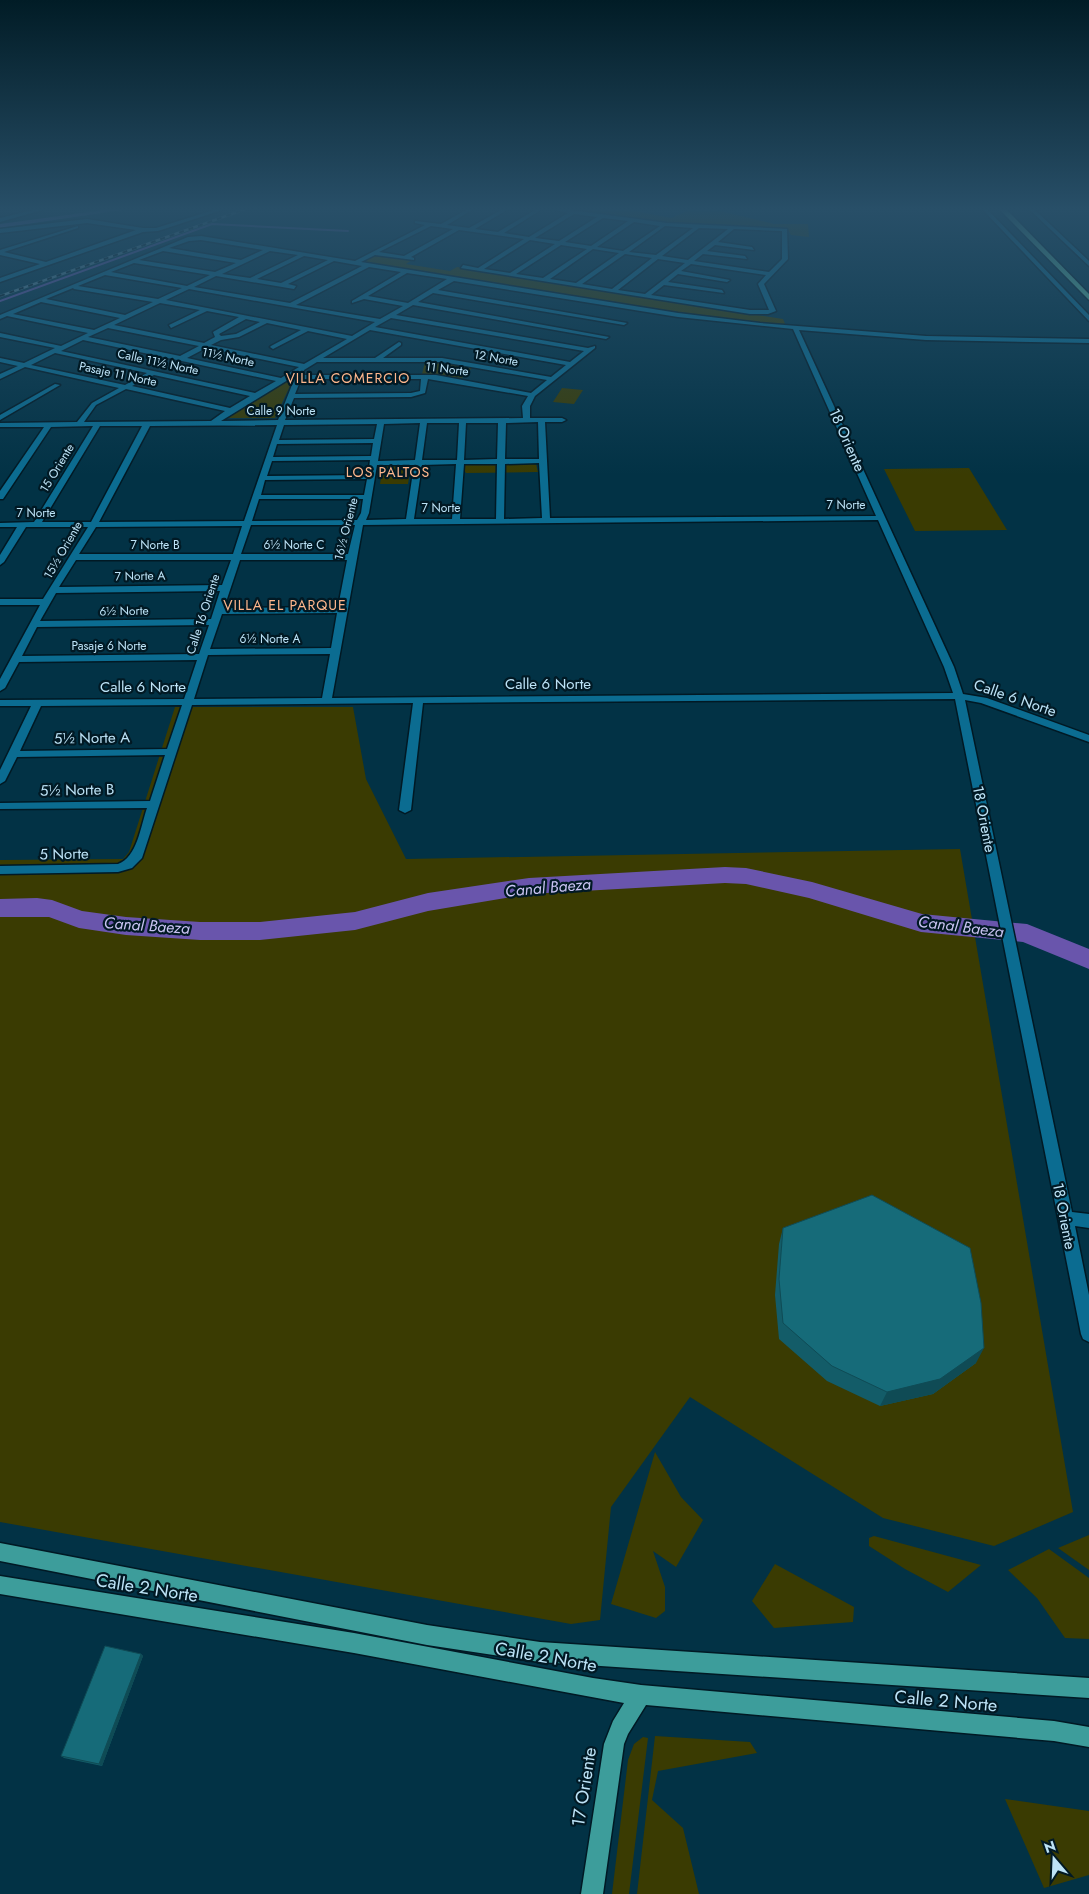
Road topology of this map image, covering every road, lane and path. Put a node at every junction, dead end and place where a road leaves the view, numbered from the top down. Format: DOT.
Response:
graph roads {
  1 [pos="44,298"];
  2 [pos="145,298"];
  3 [pos="165,298"];
  4 [pos="252,298"];
  5 [pos="301,298"];
  6 [pos="360,298"];
  7 [pos="372,298"];
  8 [pos="420,298"];
  9 [pos="475,298"];
  10 [pos="582,298"];
  11 [pos="654,298"];
  12 [pos="665,298"];
  13 [pos="767,298"];
  14 [pos="1069,298"];
  15 [pos="40,300"];
  16 [pos="160,301"];
  17 [pos="354,302"];
  18 [pos="411,304"];
  19 [pos="288,305"];
  20 [pos="532,308"];
  21 [pos="642,308"];
  22 [pos="206,309"];
  23 [pos="271,311"];
  24 [pos="3,316"];
  25 [pos="244,316"];
  26 [pos="390,316"];
  27 [pos="126,317"];
  28 [pos="264,318"];
  29 [pos="1089,319"];
  30 [pos="515,320"];
  31 [pos="381,321"];
  32 [pos="624,323"];
  33 [pos="108,326"];
  34 [pos="171,326"];
  35 [pos="307,328"];
  36 [pos="369,328"];
  37 [pos="617,328"];
  38 [pos="796,330"];
  39 [pos="94,332"];
  40 [pos="830,332"];
  41 [pos="495,334"];
  42 [pos="0,335"];
  43 [pos="82,338"];
  44 [pos="219,338"];
  45 [pos="353,338"];
  46 [pos="488,338"];
  47 [pos="801,341"];
  48 [pos="1089,341"];
  49 [pos="482,343"];
  50 [pos="399,344"];
  51 [pos="206,345"];
  52 [pos="273,347"];
  53 [pos="475,347"];
  54 [pos="62,348"];
  55 [pos="589,350"];
  56 [pos="54,351"];
  57 [pos="468,352"];
  58 [pos="462,357"];
  59 [pos="180,359"];
  60 [pos="0,360"];
  61 [pos="316,360"];
  62 [pos="376,360"];
  63 [pos="455,362"];
  64 [pos="571,364"];
  65 [pos="24,366"];
  66 [pos="304,368"];
  67 [pos="152,373"];
  68 [pos="425,376"];
  69 [pos="0,377"];
  70 [pos="298,377"];
  71 [pos="552,379"];
  72 [pos="282,380"];
  73 [pos="57,386"];
  74 [pos="124,387"];
  75 [pos="257,395"];
  76 [pos="532,395"];
  77 [pos="291,396"];
  78 [pos="231,410"];
  79 [pos="0,418"];
  80 [pos="527,420"];
  81 [pos="541,420"];
  82 [pos="562,420"];
  83 [pos="424,421"];
  84 [pos="463,421"];
  85 [pos="502,421"];
  86 [pos="281,422"];
  87 [pos="381,422"];
  88 [pos="213,423"];
  89 [pos="79,424"];
  90 [pos="98,424"];
  91 [pos="147,424"];
  92 [pos="0,425"];
  93 [pos="50,425"];
  94 [pos="377,441"];
  95 [pos="275,442"];
  96 [pos="269,459"];
  97 [pos="374,460"];
  98 [pos="543,461"];
  99 [pos="418,462"];
  100 [pos="460,462"];
  101 [pos="501,462"];
  102 [pos="263,478"];
  103 [pos="371,478"];
  104 [pos="0,497"];
  105 [pos="257,497"];
  106 [pos="367,497"];
  107 [pos="882,518"];
  108 [pos="500,520"];
  109 [pos="546,520"];
  110 [pos="410,521"];
  111 [pos="456,521"];
  112 [pos="359,522"];
  113 [pos="248,523"];
  114 [pos="0,525"];
  115 [pos="23,525"];
  116 [pos="36,525"];
  117 [pos="93,525"];
  118 [pos="73,557"];
  119 [pos="237,557"];
  120 [pos="351,557"];
  121 [pos="0,561"];
  122 [pos="226,588"];
  123 [pos="54,590"];
  124 [pos="0,602"];
  125 [pos="46,602"];
  126 [pos="342,610"];
  127 [pos="219,612"];
  128 [pos="215,622"];
  129 [pos="34,624"];
  130 [pos="335,651"];
  131 [pos="204,655"];
  132 [pos="15,659"];
  133 [pos="0,688"];
  134 [pos="959,696"];
  135 [pos="418,700"];
  136 [pos="326,701"];
  137 [pos="188,702"];
  138 [pos="38,703"];
  139 [pos="0,704"];
  140 [pos="1089,739"];
  141 [pos="171,752"];
  142 [pos="13,754"];
  143 [pos="0,781"];
  144 [pos="154,804"];
  145 [pos="0,806"];
  146 [pos="405,810"];
  147 [pos="128,865"];
  148 [pos="0,870"];
  149 [pos="1064,1218"];
  150 [pos="1089,1221"];
  151 [pos="1089,1334"];
  152 [pos="0,1552"];
  153 [pos="0,1585"];
  154 [pos="1089,1688"];
  155 [pos="641,1695"];
  156 [pos="1089,1737"];
  157 [pos="592,1894"];
  1 -- 15 [label="street"];
  2 -- 16 [label="street"];
  3 -- 16 [label="street"];
  4 -- 19 [label="street"];
  5 -- 19 [label="street"];
  6 -- 17 [label="street"];
  7 -- 18 [label="street"];
  8 -- 18 [label="street"];
  9 -- 20 [label="street"];
  10 -- 21 [label="street"];
  11 -- 21 [label="street"];
  12 -- 13 [label="street"];
  14 -- 29 [label="street"];
  15 -- 24 [label="street"];
  15 -- 27 [label="street"];
  16 -- 22 [label="street"];
  16 -- 27 [label="street"];
  18 -- 26 [label="street"];
  18 -- 30 [label="street"];
  19 -- 23 [label="street"];
  19 -- 31 [label="street"];
  20 -- 30 [label="street"];
  20 -- 32 [label="street"];
  21 -- 32 [label="street"];
  21 -- 38 [label="street"];
  22 -- 25 [label="street"];
  22 -- 34 [label="street"];
  24 -- 39 [label="street"];
  25 -- 28 [label="street"];
  25 -- 44 [label="street"];
  26 -- 31 [label="street"];
  26 -- 41 [label="street"];
  27 -- 33 [label="street"];
  28 -- 35 [label="street"];
  28 -- 44 [label="street"];
  30 -- 41 [label="street"];
  30 -- 55 [label="street"];
  31 -- 36 [label="street"];
  32 -- 37 [label="street"];
  33 -- 39 [label="street"];
  33 -- 51 [label="street"];
  35 -- 45 [label="street"];
  35 -- 52 [label="street"];
  36 -- 45 [label="street"];
  36 -- 53 [label="street"];
  38 -- 40 [label="street"];
  38 -- 47 [label="street, 18 Oriente"];
  39 -- 43 [label="street"];
  40 -- 47 [label="street"];
  40 -- 48 [label="street"];
  41 -- 46 [label="street"];
  41 -- 55 [label="street"];
  42 -- 54 [label="street"];
  43 -- 54 [label="street"];
  43 -- 59 [label="street, 11½ Norte"];
  44 -- 51 [label="street"];
  45 -- 61 [label="street"];
  47 -- 107 [label="street, 18 Oriente"];
  49 -- 53 [label="street"];
  50 -- 62 [label="street"];
  51 -- 59 [label="street"];
  51 -- 66 [label="street"];
  53 -- 57 [label="street"];
  53 -- 64 [label="street"];
  54 -- 56 [label="street"];
  55 -- 64 [label="street"];
  56 -- 65 [label="street"];
  56 -- 67 [label="street, Calle 11½ Norte"];
  58 -- 63 [label="street"];
  59 -- 72 [label="street, 11½ Norte"];
  60 -- 65 [label="street, Pasaje 11 Norte"];
  61 -- 62 [label="street, 12 Norte"];
  61 -- 66 [label="street"];
  62 -- 63 [label="street, 12 Norte"];
  63 -- 71 [label="street, 12 Norte"];
  64 -- 71 [label="street"];
  65 -- 69 [label="street"];
  65 -- 74 [label="street, Pasaje 11 Norte"];
  66 -- 70 [label="street, Calle 16 Oriente"];
  66 -- 72 [label="street"];
  67 -- 74 [label="street"];
  67 -- 75 [label="street, Calle 11½ Norte"];
  68 -- 70 [label="street, 11 Norte"];
  68 -- 76 [label="street, 11 Norte"];
  68 -- 77 [label="street"];
  70 -- 77 [label="street, Calle 16 Oriente"];
  71 -- 76 [label="street"];
  72 -- 75 [label="street"];
  73 -- 79 [label="street"];
  74 -- 78 [label="street, Pasaje 11 Norte"];
  74 -- 89 [label="street"];
  75 -- 78 [label="street"];
  76 -- 80 [label="street"];
  77 -- 86 [label="street, Calle 16 Oriente"];
  78 -- 88 [label="street"];
  80 -- 81 [label="street, Calle 9 Norte"];
  80 -- 85 [label="street, Calle 9 Norte"];
  81 -- 82 [label="street, Calle 9 Norte"];
  81 -- 98 [label="street"];
  83 -- 84 [label="street, Calle 9 Norte"];
  83 -- 87 [label="street, Calle 9 Norte"];
  83 -- 99 [label="street"];
  84 -- 85 [label="street, Calle 9 Norte"];
  84 -- 100 [label="street"];
  85 -- 101 [label="street"];
  86 -- 87 [label="street, Calle 9 Norte"];
  86 -- 88 [label="street, Calle 9 Norte"];
  86 -- 95 [label="street, Calle 16 Oriente"];
  87 -- 94 [label="street, 16½ Oriente"];
  88 -- 91 [label="street, Calle 9 Norte"];
  89 -- 90 [label="street, Calle 9 Norte"];
  89 -- 93 [label="street, Calle 9 Norte"];
  90 -- 91 [label="street, Calle 9 Norte"];
  90 -- 116 [label="street, 15 Oriente"];
  91 -- 117 [label="street, 15½ Oriente"];
  92 -- 93 [label="street, Calle 9 Norte"];
  93 -- 104 [label="street"];
  94 -- 95 [label="street"];
  94 -- 97 [label="street, 16½ Oriente"];
  95 -- 96 [label="street, Calle 16 Oriente"];
  96 -- 97 [label="street"];
  96 -- 102 [label="street, Calle 16 Oriente"];
  97 -- 99 [label="street"];
  97 -- 103 [label="street, 16½ Oriente"];
  98 -- 101 [label="street"];
  98 -- 109 [label="street"];
  99 -- 100 [label="street"];
  99 -- 110 [label="street"];
  100 -- 101 [label="street"];
  100 -- 111 [label="street"];
  101 -- 108 [label="street"];
  102 -- 103 [label="street"];
  102 -- 105 [label="street, Calle 16 Oriente"];
  103 -- 106 [label="street, 16½ Oriente"];
  105 -- 106 [label="street"];
  105 -- 113 [label="street, Calle 16 Oriente"];
  106 -- 112 [label="street, 16½ Oriente"];
  107 -- 109 [label="street, 7 Norte"];
  107 -- 134 [label="street, 18 Oriente"];
  108 -- 109 [label="street, 7 Norte"];
  108 -- 111 [label="street, 7 Norte"];
  110 -- 111 [label="street, 7 Norte"];
  110 -- 112 [label="street, 7 Norte"];
  112 -- 113 [label="street, 7 Norte"];
  112 -- 120 [label="street, 16½ Oriente"];
  113 -- 117 [label="street, 7 Norte"];
  113 -- 119 [label="street, Calle 16 Oriente"];
  114 -- 115 [label="street, 7 Norte"];
  115 -- 116 [label="street, 7 Norte"];
  115 -- 121 [label="street"];
  116 -- 117 [label="street, 7 Norte"];
  117 -- 118 [label="street, 15½ Oriente"];
  118 -- 119 [label="street, 7 Norte B"];
  118 -- 123 [label="street, 15½ Oriente"];
  119 -- 120 [label="street, 6½ Norte C"];
  119 -- 122 [label="street, Calle 16 Oriente"];
  120 -- 126 [label="street, 16½ Oriente"];
  122 -- 123 [label="street, 7 Norte A"];
  122 -- 127 [label="street, Calle 16 Oriente"];
  123 -- 125 [label="street, 15½ Oriente"];
  124 -- 125 [label="street"];
  125 -- 129 [label="street, 15½ Oriente"];
  126 -- 127 [label="street"];
  126 -- 130 [label="street, 16½ Oriente"];
  127 -- 128 [label="street, Calle 16 Oriente"];
  128 -- 129 [label="street, 6½ Norte"];
  128 -- 131 [label="street, Calle 16 Oriente"];
  129 -- 132 [label="street, 15½ Oriente"];
  130 -- 131 [label="street, 6½ Norte A"];
  130 -- 136 [label="street, 16½ Oriente"];
  131 -- 132 [label="street, Pasaje 6 Norte"];
  131 -- 137 [label="street, Calle 16 Oriente"];
  132 -- 133 [label="street, 15½ Oriente"];
  134 -- 135 [label="street, Calle 6 Norte"];
  134 -- 140 [label="street, Calle 6 Norte"];
  134 -- 149 [label="street, 18 Oriente"];
  135 -- 136 [label="street, Calle 6 Norte"];
  135 -- 146 [label="street"];
  136 -- 137 [label="street, Calle 6 Norte"];
  137 -- 138 [label="street, Calle 6 Norte"];
  137 -- 141 [label="street, Calle 16 Oriente"];
  138 -- 139 [label="street, Calle 6 Norte"];
  138 -- 142 [label="street"];
  141 -- 142 [label="street, 5½ Norte A"];
  141 -- 144 [label="street, Calle 16 Oriente"];
  142 -- 143 [label="street"];
  144 -- 145 [label="street, 5½ Norte B"];
  144 -- 147 [label="street, Calle 16 Oriente"];
  147 -- 148 [label="street, 5 Norte"];
  149 -- 150 [label="street"];
  149 -- 151 [label="street, 18 Oriente"];
  152 -- 154 [label="main road, Calle 2 Norte"];
  153 -- 155 [label="main road, Calle 2 Norte"];
  155 -- 156 [label="main road, Calle 2 Norte"];
  155 -- 157 [label="main road, 17 Oriente"];
}
